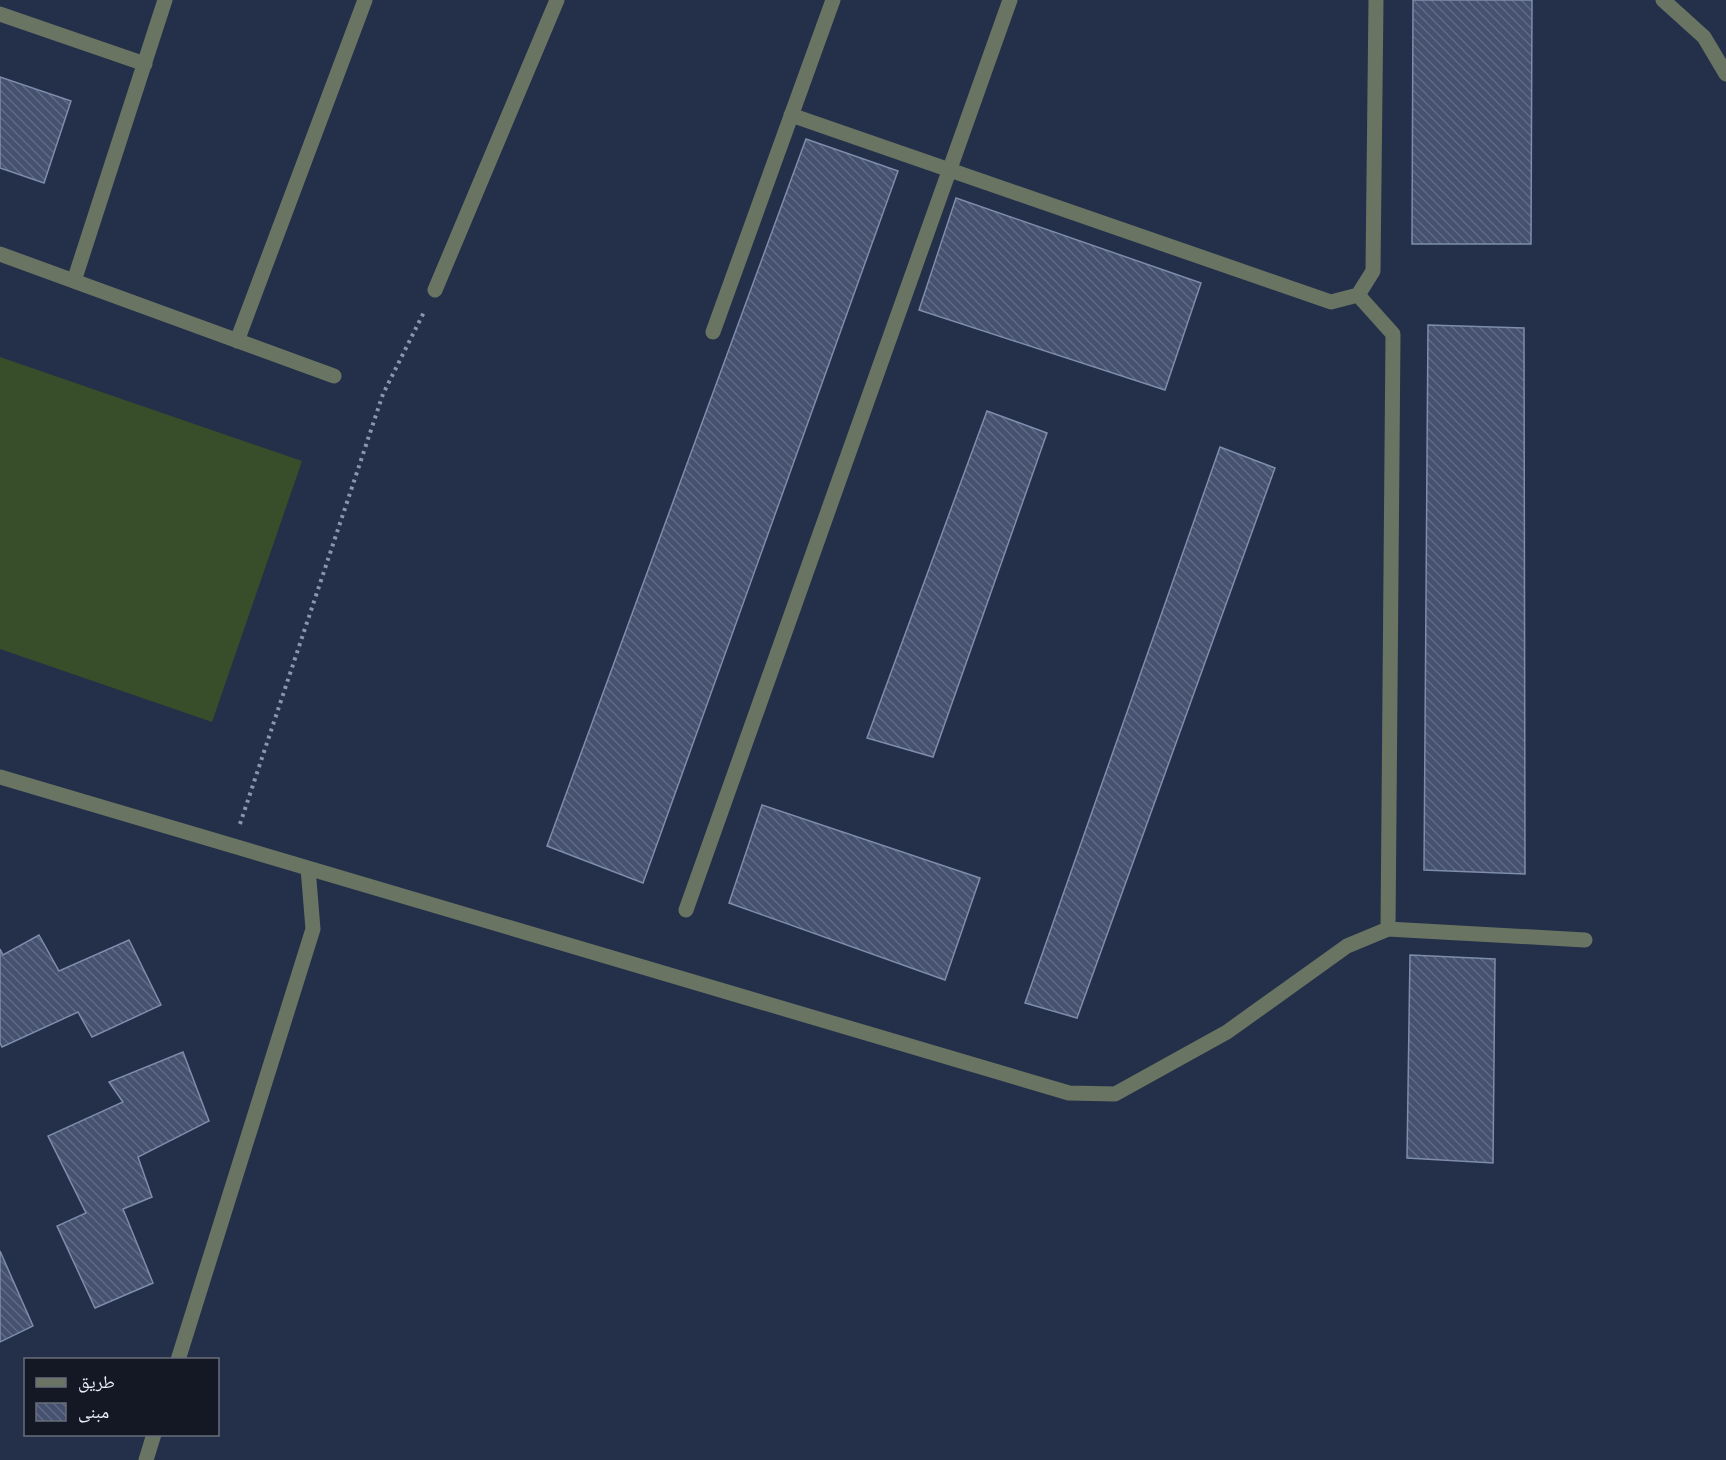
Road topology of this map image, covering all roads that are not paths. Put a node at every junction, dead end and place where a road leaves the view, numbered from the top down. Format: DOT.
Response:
graph roads {
  1 [pos="165,0"];
  2 [pos="365,0"];
  3 [pos="557,0"];
  4 [pos="833,0"];
  5 [pos="1010,0"];
  6 [pos="1376,0"];
  7 [pos="1663,0"];
  8 [pos="0,14"];
  9 [pos="145,64"];
  10 [pos="1726,74"];
  11 [pos="791,115"];
  12 [pos="950,169"];
  13 [pos="0,254"];
  14 [pos="74,281"];
  15 [pos="435,290"];
  16 [pos="1358,295"];
  17 [pos="713,332"];
  18 [pos="237,341"];
  19 [pos="334,376"];
  20 [pos="0,777"];
  21 [pos="308,868"];
  22 [pos="686,910"];
  23 [pos="1388,929"];
  24 [pos="1585,940"];
  25 [pos="178,1358"];
  26 [pos="153,1436"];
  27 [pos="146,1460"];
  1 -- 9 [label="lane"];
  2 -- 18 [label="lane"];
  3 -- 15 [label="lane"];
  4 -- 11 [label="lane"];
  5 -- 12 [label="lane"];
  6 -- 16 [label="lane"];
  7 -- 10 [label="lane"];
  8 -- 9 [label="lane"];
  9 -- 14 [label="lane"];
  11 -- 12 [label="lane"];
  11 -- 17 [label="lane"];
  12 -- 16 [label="lane"];
  12 -- 22 [label="lane"];
  13 -- 14 [label="lane"];
  14 -- 18 [label="lane"];
  16 -- 23 [label="lane"];
  18 -- 19 [label="lane"];
  20 -- 21 [label="lane"];
  21 -- 23 [label="lane"];
  21 -- 25 [label="lane"];
  23 -- 24 [label="lane"];
  26 -- 27 [label="lane"];
}
